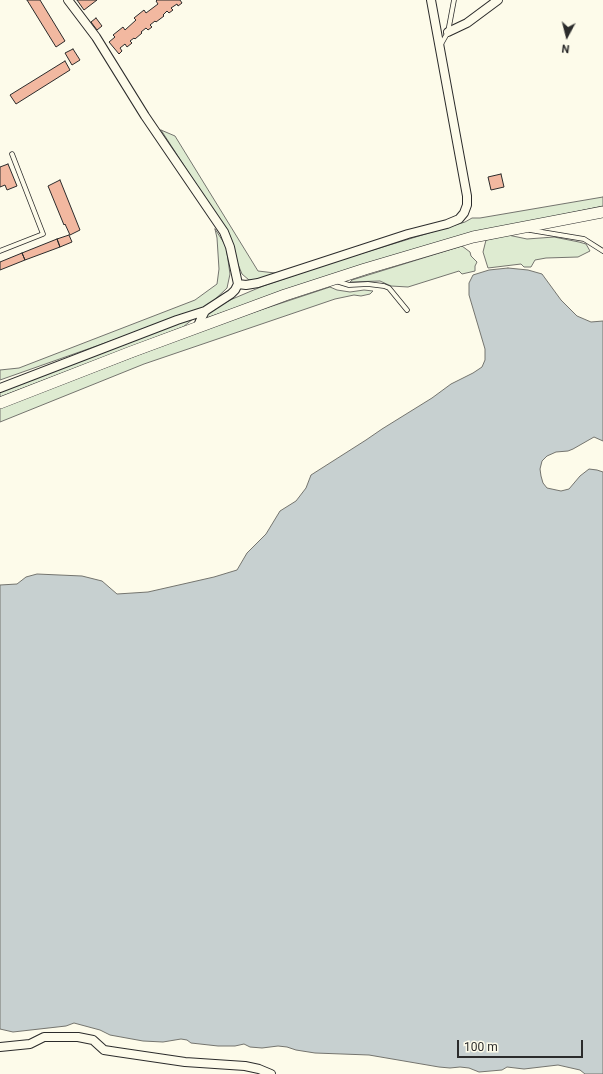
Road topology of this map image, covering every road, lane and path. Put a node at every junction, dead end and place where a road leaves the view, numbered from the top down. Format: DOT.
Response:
graph roads {
  1 [pos="68,0"];
  2 [pos="431,0"];
  3 [pos="454,0"];
  4 [pos="498,0"];
  5 [pos="448,32"];
  6 [pos="440,46"];
  7 [pos="12,154"];
  8 [pos="603,212"];
  9 [pos="522,228"];
  10 [pos="0,251"];
  11 [pos="603,251"];
  12 [pos="331,280"];
  13 [pos="238,284"];
  14 [pos="407,310"];
  15 [pos="206,311"];
  16 [pos="197,328"];
  17 [pos="0,388"];
  18 [pos="0,403"];
  19 [pos="0,1047"];
  20 [pos="271,1074"];
  1 -- 13 [label="street"];
  2 -- 6 [label="street"];
  3 -- 5 [label="lane"];
  4 -- 5 [label="street"];
  5 -- 6 [label="lane"];
  6 -- 13 [label="street"];
  7 -- 10 [label="lane"];
  8 -- 9 [label="street"];
  9 -- 11 [label="lane"];
  9 -- 12 [label="street"];
  12 -- 14 [label="lane"];
  12 -- 16 [label="street"];
  13 -- 15 [label="street"];
  15 -- 16 [label="street"];
  15 -- 17 [label="street"];
  16 -- 18 [label="street"];
  19 -- 20 [label="street"];
}
